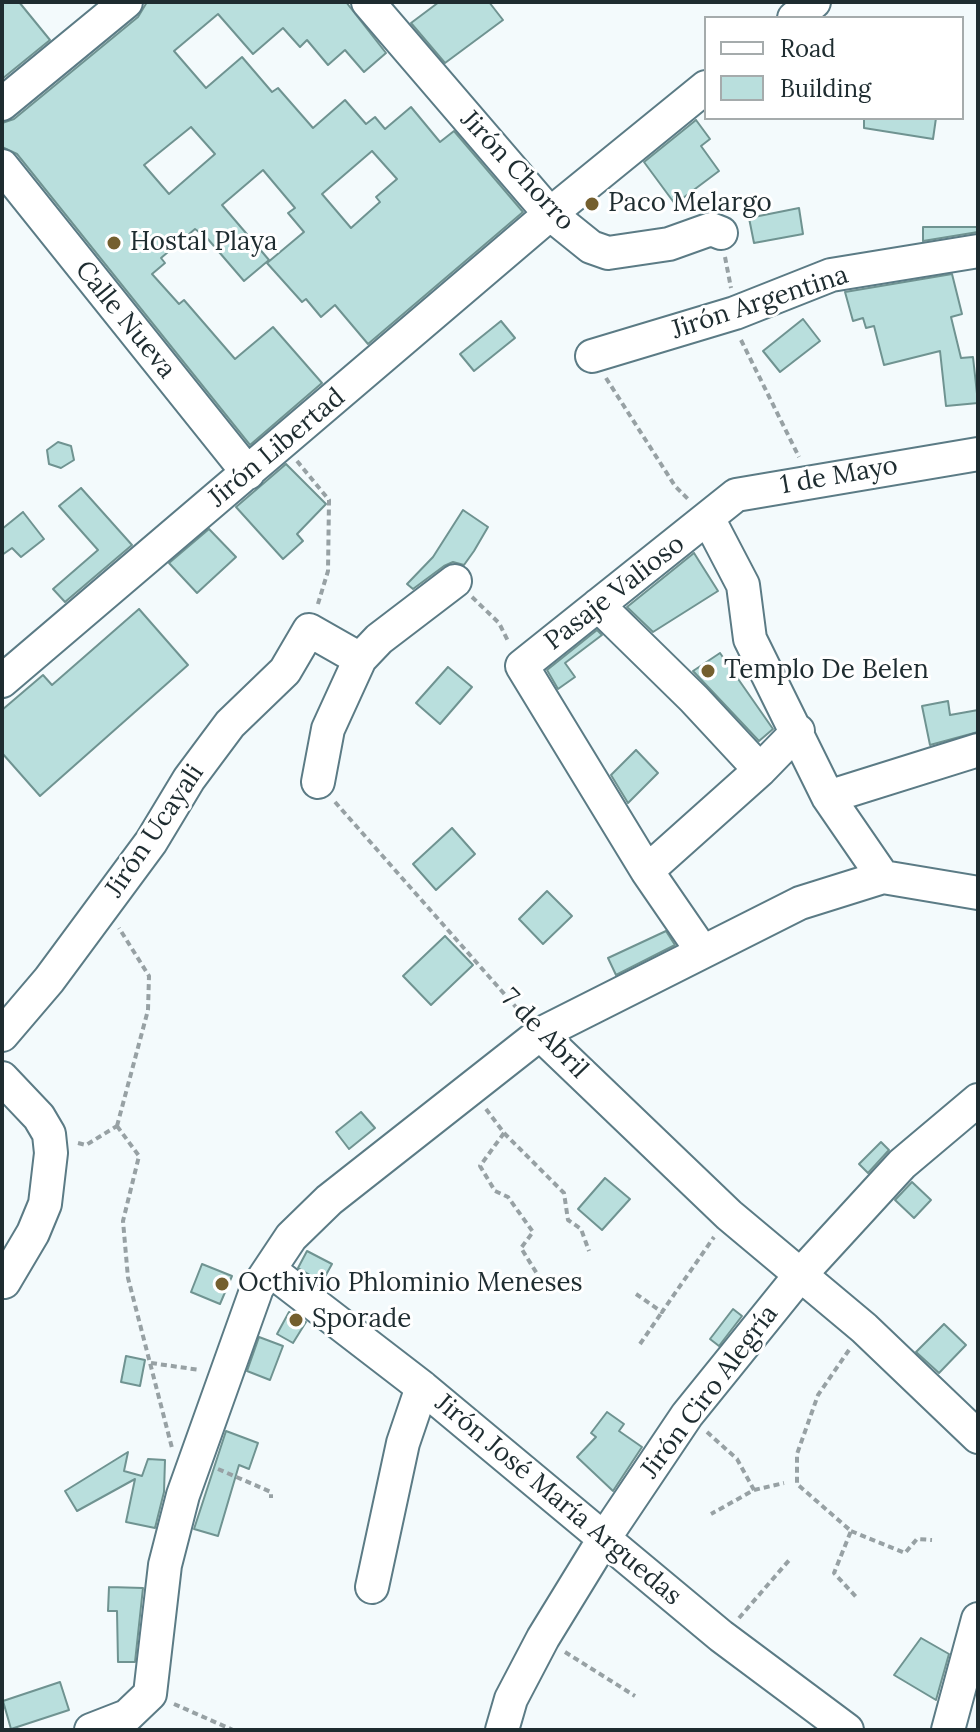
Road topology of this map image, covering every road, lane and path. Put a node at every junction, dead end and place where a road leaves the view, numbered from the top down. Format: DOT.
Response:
graph roads {
  1 [pos="126,2"];
  2 [pos="368,2"];
  3 [pos="814,2"];
  4 [pos="796,16"];
  5 [pos="704,89"];
  6 [pos="2,104"];
  7 [pos="2,166"];
  8 [pos="550,214"];
  9 [pos="721,233"];
  10 [pos="978,251"];
  11 [pos="735,313"];
  12 [pos="592,356"];
  13 [pos="283,444"];
  14 [pos="978,454"];
  15 [pos="248,473"];
  16 [pos="811,485"];
  17 [pos="708,518"];
  18 [pos="455,581"];
  19 [pos="598,605"];
  20 [pos="309,630"];
  21 [pos="360,659"];
  22 [pos="522,666"];
  23 [pos="2,681"];
  24 [pos="798,731"];
  25 [pos="978,750"];
  26 [pos="760,770"];
  27 [pos="318,782"];
  28 [pos="828,797"];
  29 [pos="647,871"];
  30 [pos="883,877"];
  31 [pos="978,893"];
  32 [pos="104,906"];
  33 [pos="702,951"];
  34 [pos="540,1034"];
  35 [pos="2,1035"];
  36 [pos="2,1078"];
  37 [pos="471,1087"];
  38 [pos="978,1100"];
  39 [pos="117,1126"];
  40 [pos="504,1133"];
  41 [pos="49,1134"];
  42 [pos="729,1215"];
  43 [pos="589,1251"];
  44 [pos="270,1270"];
  45 [pos="801,1274"];
  46 [pos="4,1282"];
  47 [pos="549,1293"];
  48 [pos="636,1294"];
  49 [pos="662,1312"];
  50 [pos="864,1328"];
  51 [pos="640,1344"];
  52 [pos="151,1363"];
  53 [pos="228,1374"];
  54 [pos="422,1387"];
  55 [pos="687,1415"];
  56 [pos="978,1437"];
  57 [pos="185,1457"];
  58 [pos="784,1483"];
  59 [pos="754,1490"];
  60 [pos="271,1498"];
  61 [pos="711,1514"];
  62 [pos="851,1531"];
  63 [pos="605,1537"];
  64 [pos="932,1540"];
  65 [pos="791,1558"];
  66 [pos="372,1587"];
  67 [pos="858,1599"];
  68 [pos="978,1619"];
  69 [pos="721,1636"];
  70 [pos="543,1638"];
  71 [pos="150,1694"];
  72 [pos="635,1696"];
  73 [pos="91,1730"];
  74 [pos="233,1730"];
  75 [pos="502,1730"];
  76 [pos="847,1730"];
  77 [pos="948,1730"];
  1 -- 6 [label="street"];
  2 -- 8 [label="street, Jirón Chorro"];
  3 -- 4 [label="street"];
  5 -- 8 [label="street, Jirón Libertad"];
  7 -- 15 [label="street, Calle Nueva"];
  8 -- 9 [label="street, Jirón Chorro"];
  8 -- 13 [label="street, Jirón Libertad"];
  9 -- 11 [label="path"];
  10 -- 11 [label="street, Jirón Argentina"];
  11 -- 12 [label="street, Jirón Argentina"];
  11 -- 16 [label="path"];
  12 -- 17 [label="path"];
  13 -- 15 [label="street, Jirón Libertad"];
  13 -- 20 [label="path"];
  14 -- 16 [label="street, 1 de Mayo"];
  15 -- 23 [label="street, Jirón Libertad"];
  16 -- 17 [label="street, 1 de Mayo"];
  17 -- 19 [label="street, Pasaje Valioso"];
  17 -- 24 [label="street"];
  18 -- 21 [label="street"];
  18 -- 22 [label="path"];
  19 -- 22 [label="street, Pasaje Valioso"];
  19 -- 26 [label="street"];
  20 -- 21 [label="street"];
  20 -- 32 [label="street, Jirón Ucayali"];
  21 -- 27 [label="street"];
  22 -- 29 [label="street"];
  24 -- 26 [label="street"];
  24 -- 28 [label="street"];
  25 -- 28 [label="street"];
  26 -- 29 [label="street"];
  27 -- 34 [label="path, 7 de Abril"];
  28 -- 30 [label="street"];
  29 -- 33 [label="street"];
  30 -- 31 [label="street"];
  30 -- 33 [label="street"];
  32 -- 35 [label="street, Jirón Ucayali"];
  32 -- 39 [label="path"];
  33 -- 34 [label="street"];
  34 -- 37 [label="street"];
  34 -- 42 [label="street, 7 de Abril"];
  36 -- 41 [label="street"];
  37 -- 40 [label="path"];
  37 -- 44 [label="street"];
  38 -- 45 [label="street, Jirón Ciro Alegría"];
  39 -- 41 [label="path"];
  39 -- 52 [label="path"];
  40 -- 43 [label="path"];
  40 -- 47 [label="path"];
  41 -- 46 [label="street"];
  42 -- 45 [label="street, 7 de Abril"];
  42 -- 49 [label="path"];
  44 -- 53 [label="street"];
  44 -- 54 [label="street, Jirón José María Arguedas"];
  45 -- 50 [label="street, 7 de Abril"];
  45 -- 55 [label="street, Jirón Ciro Alegría"];
  48 -- 49 [label="path"];
  49 -- 51 [label="path"];
  50 -- 56 [label="street, 7 de Abril"];
  50 -- 62 [label="path"];
  52 -- 53 [label="path"];
  52 -- 57 [label="path"];
  53 -- 57 [label="street"];
  54 -- 63 [label="street, Jirón José María Arguedas"];
  54 -- 66 [label="street"];
  55 -- 59 [label="path"];
  55 -- 63 [label="street, Jirón Ciro Alegría"];
  57 -- 60 [label="path"];
  57 -- 71 [label="street"];
  58 -- 59 [label="path"];
  59 -- 61 [label="path"];
  62 -- 64 [label="path"];
  62 -- 67 [label="path"];
  63 -- 69 [label="street, Jirón José María Arguedas"];
  63 -- 70 [label="street, Jirón Ciro Alegría"];
  65 -- 69 [label="path"];
  68 -- 77 [label="street"];
  69 -- 76 [label="street, Jirón José María Arguedas"];
  70 -- 72 [label="path"];
  70 -- 75 [label="street, Jirón Ciro Alegría"];
  71 -- 73 [label="street"];
  71 -- 74 [label="path"];
}
